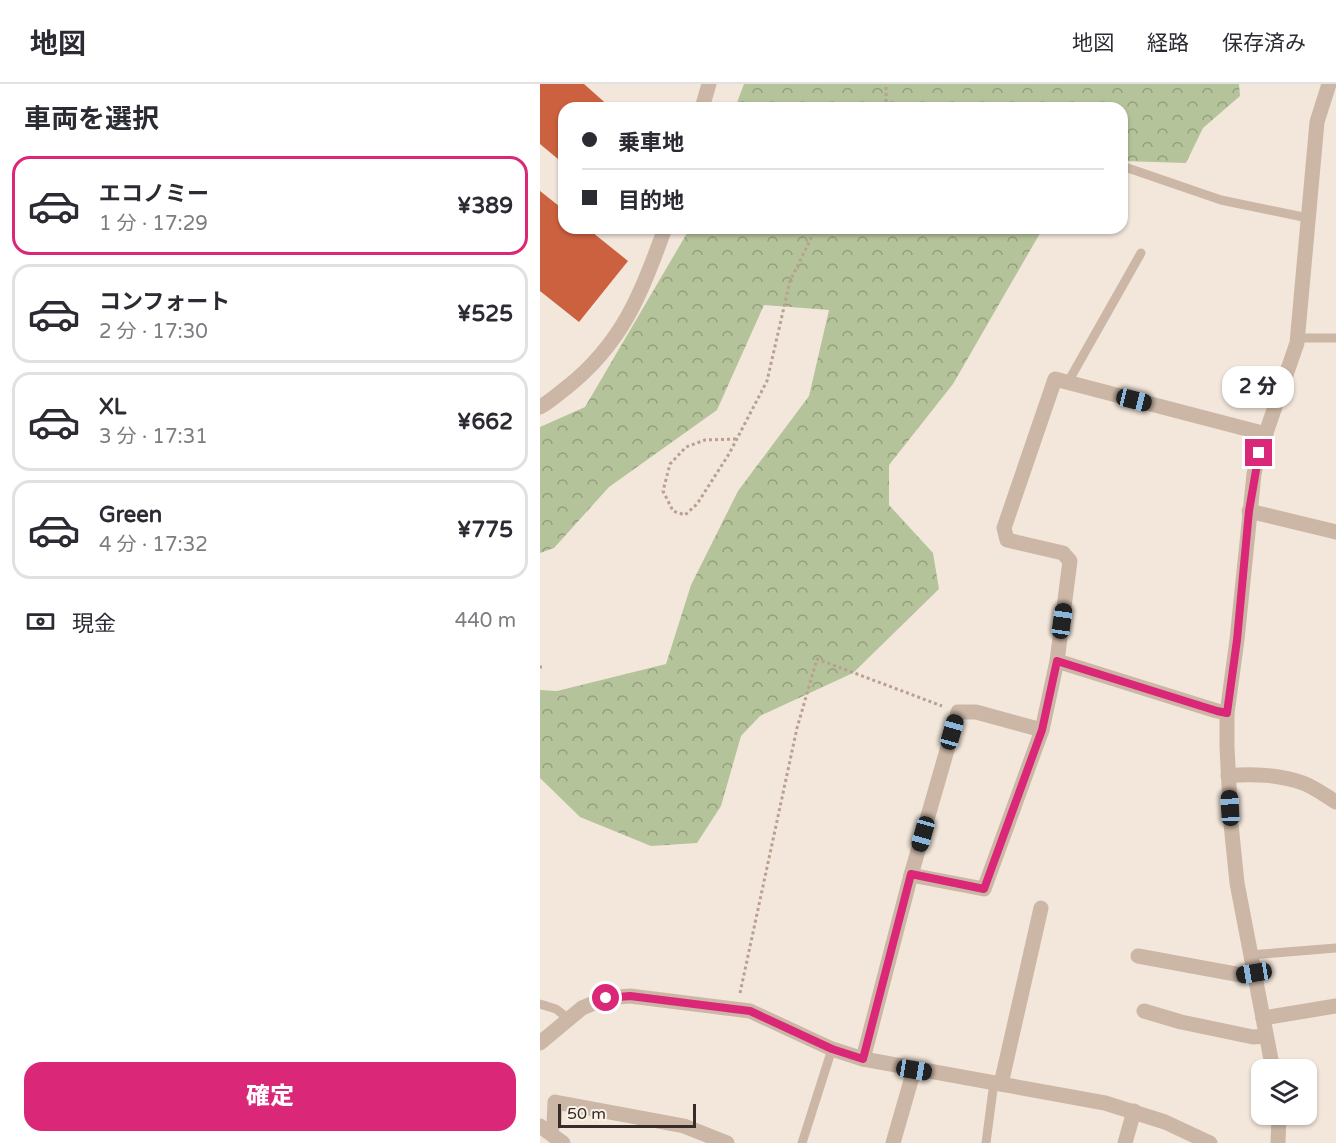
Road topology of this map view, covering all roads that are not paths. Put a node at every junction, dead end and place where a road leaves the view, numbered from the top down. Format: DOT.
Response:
graph roads {
  1 [pos="709,84"];
  2 [pos="1329,84"];
  3 [pos="704,102"];
  4 [pos="1128,168"];
  5 [pos="1308,218"];
  6 [pos="663,234"];
  7 [pos="1141,253"];
  8 [pos="1298,338"];
  9 [pos="1336,338"];
  10 [pos="1068,382"];
  11 [pos="540,407"];
  12 [pos="1266,434"];
  13 [pos="1249,511"];
  14 [pos="1336,532"];
  15 [pos="1057,661"];
  16 [pos="1227,713"];
  17 [pos="1042,730"];
  18 [pos="1228,776"];
  19 [pos="1336,802"];
  20 [pos="911,874"];
  21 [pos="1041,908"];
  22 [pos="1336,948"];
  23 [pos="1250,955"];
  24 [pos="1138,956"];
  25 [pos="1254,973"];
  26 [pos="540,1004"];
  27 [pos="1336,1006"];
  28 [pos="1144,1011"];
  29 [pos="1263,1018"];
  30 [pos="568,1019"];
  31 [pos="1266,1036"];
  32 [pos="540,1043"];
  33 [pos="832,1049"];
  34 [pos="863,1059"];
  35 [pos="1271,1059"];
  36 [pos="914,1070"];
  37 [pos="997,1083"];
  38 [pos="1134,1111"];
  39 [pos="1279,1125"];
  40 [pos="544,1129"];
  41 [pos="564,1143"];
  42 [pos="727,1143"];
  43 [pos="802,1143"];
  44 [pos="893,1143"];
  45 [pos="986,1143"];
  46 [pos="1125,1143"];
  47 [pos="1210,1143"];
  48 [pos="1278,1143"];
  1 -- 3 [label="street"];
  2 -- 5 [label="street"];
  4 -- 5 [label="lane"];
  5 -- 8 [label="street"];
  6 -- 11 [label="street"];
  7 -- 10 [label="lane"];
  8 -- 9 [label="lane"];
  8 -- 12 [label="street"];
  10 -- 12 [label="street"];
  10 -- 15 [label="street"];
  12 -- 13 [label="street"];
  13 -- 14 [label="street"];
  13 -- 16 [label="street"];
  15 -- 16 [label="street"];
  15 -- 17 [label="street"];
  16 -- 18 [label="street"];
  17 -- 20 [label="street"];
  17 -- 20 [label="street"];
  18 -- 19 [label="street"];
  18 -- 23 [label="street"];
  20 -- 34 [label="street"];
  21 -- 37 [label="street"];
  22 -- 23 [label="lane"];
  23 -- 25 [label="street"];
  24 -- 25 [label="street"];
  25 -- 29 [label="street"];
  26 -- 30 [label="lane"];
  27 -- 29 [label="street"];
  28 -- 31 [label="street"];
  29 -- 31 [label="street"];
  30 -- 32 [label="street"];
  30 -- 33 [label="street"];
  31 -- 35 [label="street"];
  33 -- 34 [label="street"];
  33 -- 43 [label="lane"];
  34 -- 36 [label="street"];
  36 -- 37 [label="street"];
  36 -- 44 [label="street"];
  37 -- 38 [label="street"];
  37 -- 45 [label="lane"];
  38 -- 46 [label="street"];
  38 -- 47 [label="street"];
  39 -- 48 [label="street"];
  40 -- 41 [label="street"];
  40 -- 42 [label="street"];
}
